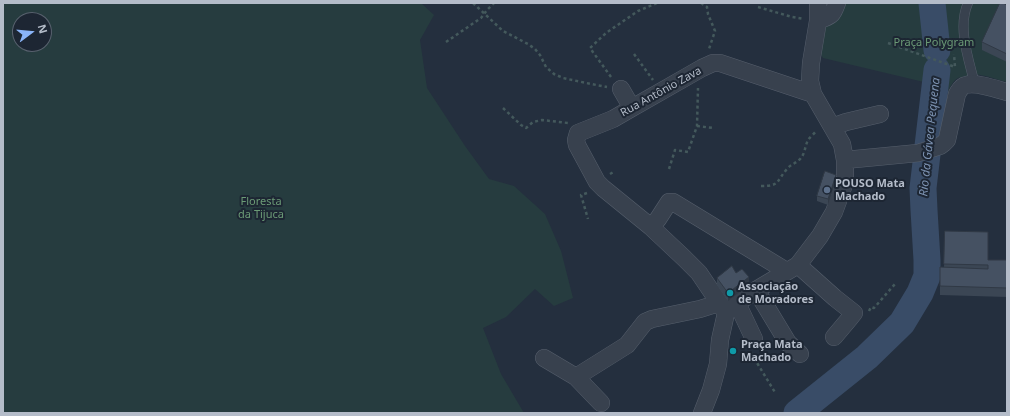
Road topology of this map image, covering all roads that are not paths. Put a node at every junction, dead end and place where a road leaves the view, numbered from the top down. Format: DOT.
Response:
graph roads {
  1 [pos="818,3"];
  2 [pos="838,3"];
  3 [pos="968,3"];
  4 [pos="818,22"];
  5 [pos="975,85"];
  6 [pos="621,89"];
  7 [pos="1007,92"];
  8 [pos="813,94"];
  9 [pos="632,108"];
  10 [pos="880,114"];
  11 [pos="829,122"];
  12 [pos="844,160"];
  13 [pos="654,223"];
  14 [pos="789,268"];
  15 [pos="756,290"];
  16 [pos="727,306"];
  17 [pos="834,338"];
  18 [pos="752,345"];
  19 [pos="800,354"];
  20 [pos="544,358"];
  21 [pos="576,377"];
  22 [pos="601,403"];
  23 [pos="702,413"];
  1 -- 4 [label="street"];
  2 -- 4 [label="street"];
  3 -- 5 [label="lane"];
  4 -- 8 [label="street"];
  5 -- 7 [label="street"];
  5 -- 12 [label="street"];
  6 -- 9 [label="street"];
  8 -- 9 [label="street, Rua Antônio Zava"];
  8 -- 11 [label="street"];
  9 -- 13 [label="street, Rua Antônio Zava"];
  10 -- 11 [label="street"];
  11 -- 12 [label="street"];
  12 -- 14 [label="street"];
  13 -- 14 [label="street"];
  13 -- 16 [label="street"];
  14 -- 15 [label="street"];
  14 -- 17 [label="street"];
  15 -- 16 [label="street"];
  15 -- 19 [label="street"];
  16 -- 18 [label="street"];
  16 -- 21 [label="street"];
  16 -- 23 [label="street"];
  20 -- 21 [label="street"];
  21 -- 22 [label="street"];
}
